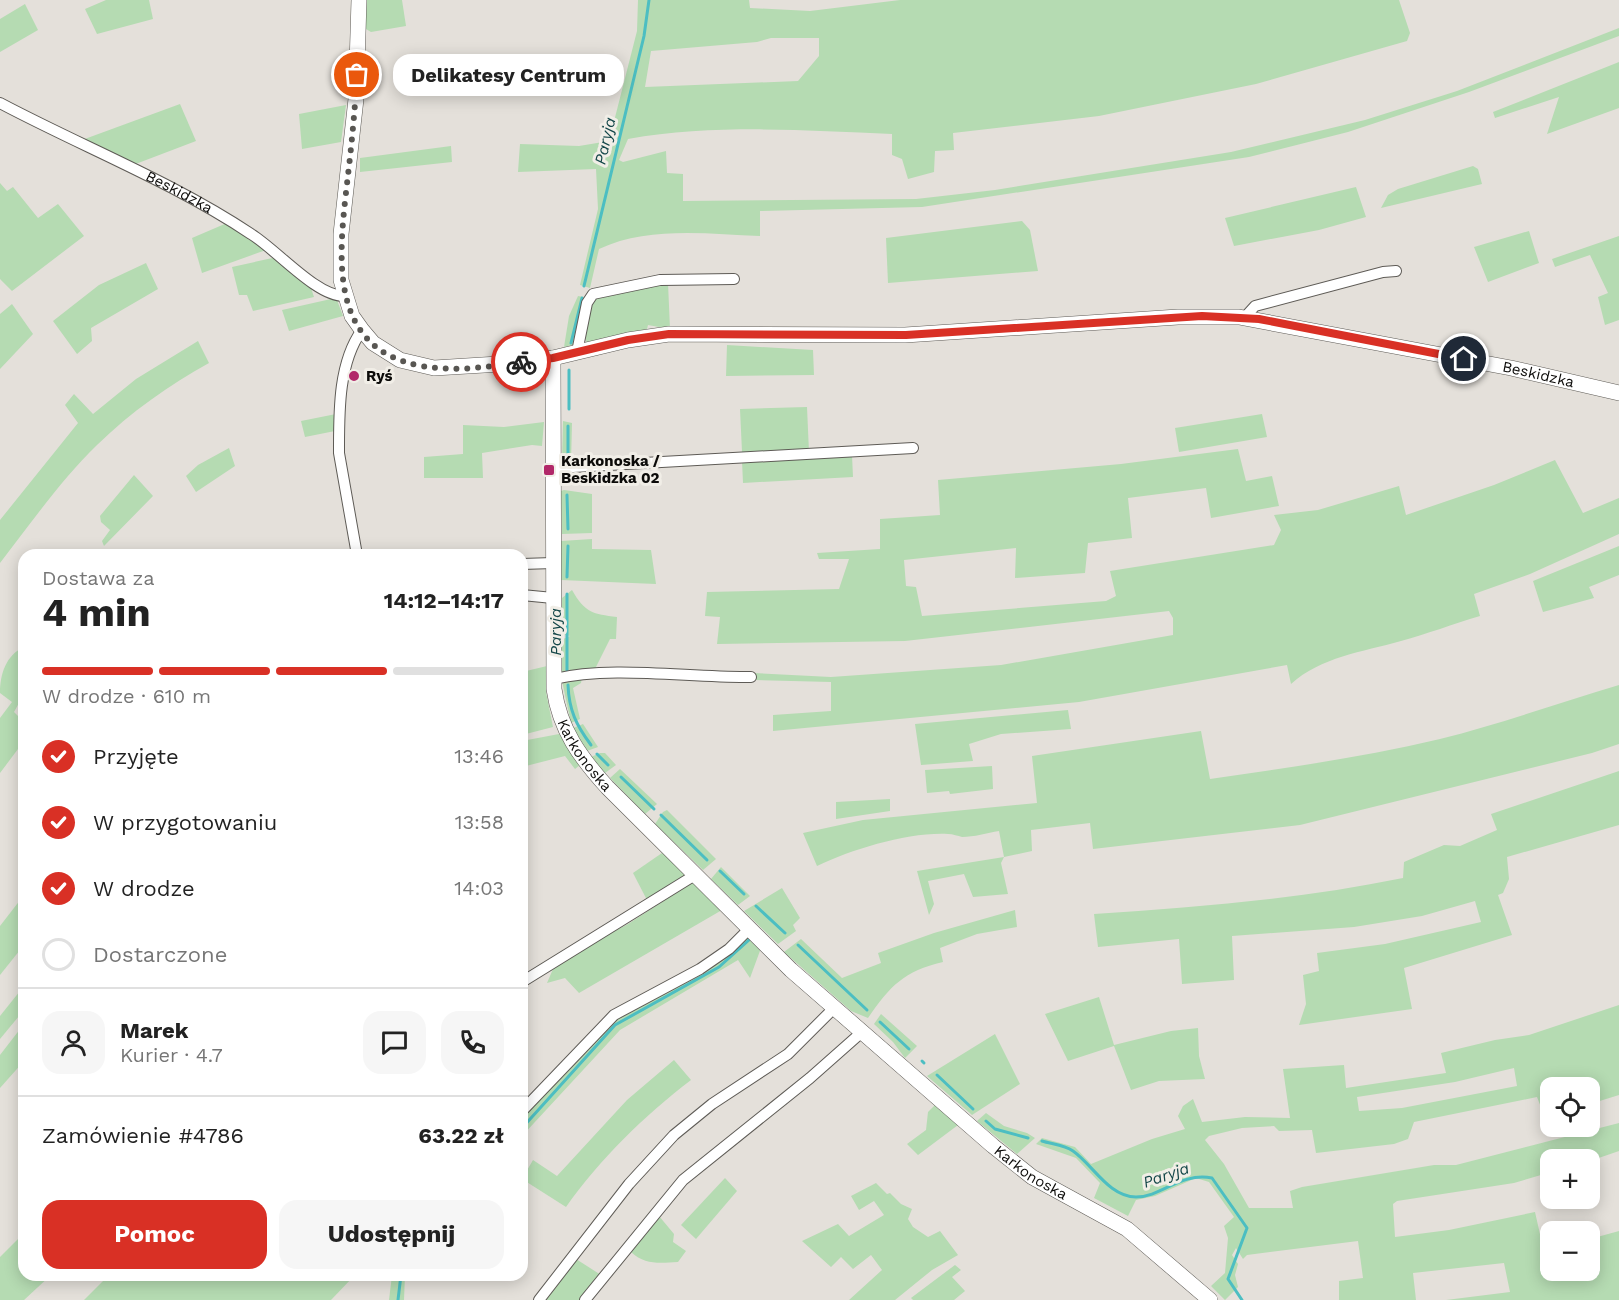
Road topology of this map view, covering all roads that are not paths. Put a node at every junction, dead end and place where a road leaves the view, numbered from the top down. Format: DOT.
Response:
graph roads {
  1 [pos="359,0"];
  2 [pos="0,104"];
  3 [pos="1396,271"];
  4 [pos="734,279"];
  5 [pos="344,296"];
  6 [pos="1245,317"];
  7 [pos="362,330"];
  8 [pos="577,352"];
  9 [pos="553,358"];
  10 [pos="1619,393"];
  11 [pos="913,448"];
  12 [pos="555,468"];
  13 [pos="356,549"];
  14 [pos="553,563"];
  15 [pos="528,564"];
  16 [pos="528,596"];
  17 [pos="553,598"];
  18 [pos="751,677"];
  19 [pos="554,679"];
  20 [pos="695,875"];
  21 [pos="749,929"];
  22 [pos="528,978"];
  23 [pos="834,1008"];
  24 [pos="862,1032"];
  25 [pos="528,1105"];
  26 [pos="539,1300"];
  27 [pos="585,1300"];
  28 [pos="1210,1300"];
  1 -- 5 [label="street, Beskidzka"];
  2 -- 5 [label="street, Beskidzka"];
  3 -- 6 [label="street"];
  4 -- 8 [label="street"];
  5 -- 7 [label="street, Beskidzka"];
  6 -- 8 [label="street, Beskidzka"];
  6 -- 10 [label="street, Beskidzka"];
  7 -- 9 [label="street, Beskidzka"];
  7 -- 13 [label="street"];
  8 -- 9 [label="street, Beskidzka"];
  9 -- 12 [label="street, Karkonoska"];
  11 -- 12 [label="street"];
  12 -- 14 [label="street, Karkonoska"];
  14 -- 15 [label="street"];
  14 -- 17 [label="street, Karkonoska"];
  16 -- 17 [label="street"];
  17 -- 19 [label="street, Karkonoska"];
  18 -- 19 [label="street"];
  19 -- 20 [label="street, Karkonoska"];
  20 -- 21 [label="street, Karkonoska"];
  20 -- 22 [label="street"];
  21 -- 23 [label="street, Karkonoska"];
  21 -- 25 [label="street"];
  23 -- 24 [label="street, Karkonoska"];
  23 -- 26 [label="street"];
  24 -- 27 [label="street"];
  24 -- 28 [label="street, Karkonoska"];
}
